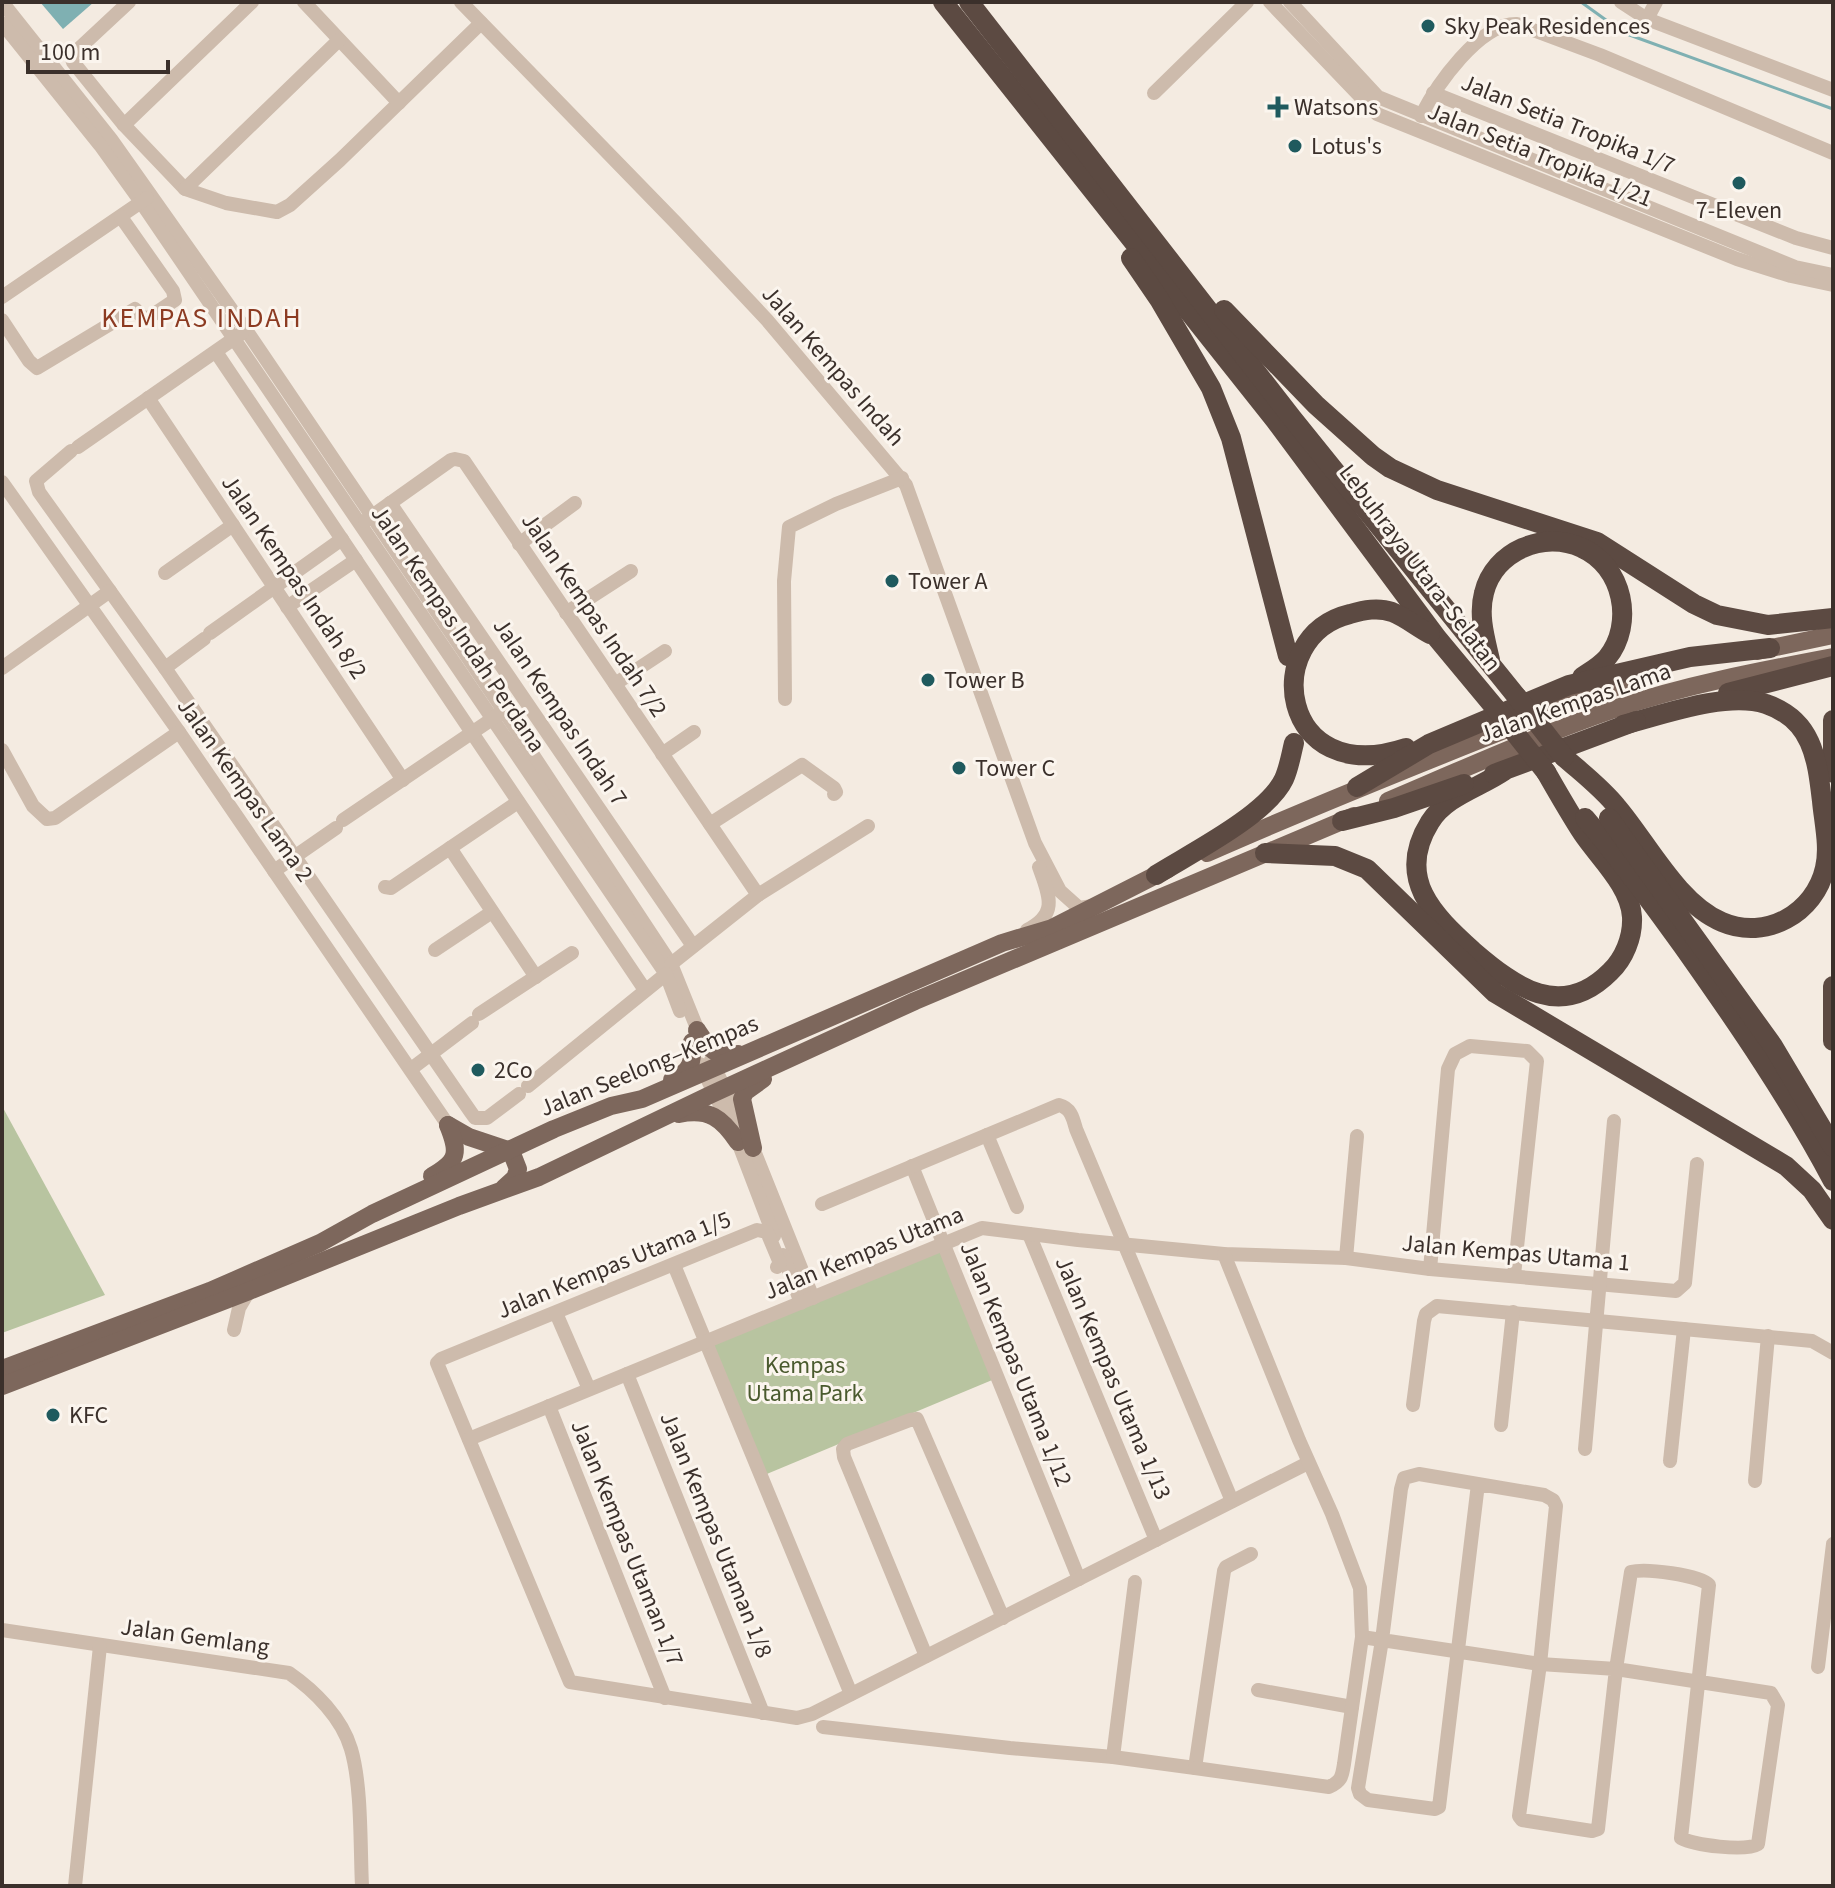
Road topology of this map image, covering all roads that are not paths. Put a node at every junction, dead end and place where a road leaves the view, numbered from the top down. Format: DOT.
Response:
graph roads {
  1 [pos="2,2"];
  2 [pos="129,2"];
  3 [pos="252,2"];
  4 [pos="304,2"];
  5 [pos="461,2"];
  6 [pos="943,2"];
  7 [pos="969,2"];
  8 [pos="1247,2"];
  9 [pos="1290,2"];
  10 [pos="1621,2"];
  11 [pos="1656,2"];
  12 [pos="1269,3"];
  13 [pos="1647,19"];
  14 [pos="2,23"];
  15 [pos="481,23"];
  16 [pos="339,40"];
  17 [pos="1833,90"];
  18 [pos="1154,93"];
  19 [pos="1433,93"];
  20 [pos="399,103"];
  21 [pos="1421,116"];
  22 [pos="124,125"];
  23 [pos="1046,132"];
  24 [pos="1833,153"];
  25 [pos="185,189"];
  26 [pos="1687,195"];
  27 [pos="146,199"];
  28 [pos="121,217"];
  29 [pos="1680,220"];
  30 [pos="1647,222"];
  31 [pos="1696,241"];
  32 [pos="1159,244"];
  33 [pos="1833,248"];
  34 [pos="1833,275"];
  35 [pos="1833,285"];
  36 [pos="2,297"];
  37 [pos="2,320"];
  38 [pos="240,334"];
  39 [pos="216,352"];
  40 [pos="148,398"];
  41 [pos="902,478"];
  42 [pos="2,482"];
  43 [pos="390,503"];
  44 [pos="575,503"];
  45 [pos="367,520"];
  46 [pos="233,525"];
  47 [pos="342,539"];
  48 [pos="519,544"];
  49 [pos="356,560"];
  50 [pos="631,571"];
  51 [pos="165,573"];
  52 [pos="274,587"];
  53 [pos="110,591"];
  54 [pos="89,606"];
  55 [pos="287,607"];
  56 [pos="566,613"];
  57 [pos="1833,618"];
  58 [pos="1833,635"];
  59 [pos="1437,638"];
  60 [pos="1770,648"];
  61 [pos="665,651"];
  62 [pos="1288,656"];
  63 [pos="1833,657"];
  64 [pos="1491,665"];
  65 [pos="1833,666"];
  66 [pos="2,668"];
  67 [pos="165,668"];
  68 [pos="615,684"];
  69 [pos="1569,685"];
  70 [pos="785,699"];
  71 [pos="499,715"];
  72 [pos="1833,720"];
  73 [pos="1623,725"];
  74 [pos="179,732"];
  75 [pos="694,732"];
  76 [pos="472,733"];
  77 [pos="1294,743"];
  78 [pos="1429,744"];
  79 [pos="2,750"];
  80 [pos="662,754"];
  81 [pos="1564,757"];
  82 [pos="1504,771"];
  83 [pos="1546,772"];
  84 [pos="1833,773"];
  85 [pos="403,780"];
  86 [pos="1357,787"];
  87 [pos="834,794"];
  88 [pos="518,802"];
  89 [pos="1342,821"];
  90 [pos="710,824"];
  91 [pos="868,826"];
  92 [pos="1035,843"];
  93 [pos="450,848"];
  94 [pos="1265,853"];
  95 [pos="295,857"];
  96 [pos="274,871"];
  97 [pos="1156,875"];
  98 [pos="385,887"];
  99 [pos="758,895"];
  100 [pos="1102,904"];
  101 [pos="492,912"];
  102 [pos="1002,943"];
  103 [pos="693,946"];
  104 [pos="435,950"];
  105 [pos="572,953"];
  106 [pos="669,969"];
  107 [pos="536,977"];
  108 [pos="1833,986"];
  109 [pos="645,990"];
  110 [pos="915,1001"];
  111 [pos="801,1030"];
  112 [pos="695,1036"];
  113 [pos="1833,1041"];
  114 [pos="432,1053"];
  115 [pos="411,1069"];
  116 [pos="709,1072"];
  117 [pos="718,1091"];
  118 [pos="611,1106"];
  119 [pos="660,1119"];
  120 [pos="1614,1121"];
  121 [pos="448,1125"];
  122 [pos="987,1135"];
  123 [pos="1357,1136"];
  124 [pos="745,1145"];
  125 [pos="1833,1147"];
  126 [pos="511,1151"];
  127 [pos="1697,1164"];
  128 [pos="912,1166"];
  129 [pos="1833,1181"];
  130 [pos="500,1191"];
  131 [pos="822,1204"];
  132 [pos="1017,1207"];
  133 [pos="372,1214"];
  134 [pos="1833,1220"];
  135 [pos="1029,1234"];
  136 [pos="1123,1243"];
  137 [pos="944,1244"];
  138 [pos="1224,1254"];
  139 [pos="1346,1258"];
  140 [pos="674,1265"];
  141 [pos="777,1267"];
  142 [pos="1430,1269"];
  143 [pos="1514,1275"];
  144 [pos="1600,1283"];
  145 [pos="249,1291"];
  146 [pos="807,1300"];
  147 [pos="1513,1312"];
  148 [pos="556,1313"];
  149 [pos="1597,1319"];
  150 [pos="1684,1329"];
  151 [pos="234,1330"];
  152 [pos="1768,1336"];
  153 [pos="706,1341"];
  154 [pos="1833,1353"];
  155 [pos="2,1369"];
  156 [pos="627,1374"];
  157 [pos="2,1386"];
  158 [pos="589,1389"];
  159 [pos="1413,1405"];
  160 [pos="549,1406"];
  161 [pos="1501,1425"];
  162 [pos="469,1439"];
  163 [pos="1585,1449"];
  164 [pos="1670,1461"];
  165 [pos="1308,1463"];
  166 [pos="1755,1481"];
  167 [pos="1478,1484"];
  168 [pos="1232,1501"];
  169 [pos="1156,1540"];
  170 [pos="1833,1544"];
  171 [pos="1251,1554"];
  172 [pos="1079,1579"];
  173 [pos="1135,1582"];
  174 [pos="1003,1618"];
  175 [pos="2,1630"];
  176 [pos="1362,1637"];
  177 [pos="1382,1640"];
  178 [pos="100,1646"];
  179 [pos="1459,1651"];
  180 [pos="926,1656"];
  181 [pos="1540,1664"];
  182 [pos="1818,1667"];
  183 [pos="1616,1669"];
  184 [pos="1697,1682"];
  185 [pos="1258,1690"];
  186 [pos="851,1694"];
  187 [pos="665,1698"];
  188 [pos="1352,1707"];
  189 [pos="763,1713"];
  190 [pos="823,1727"];
  191 [pos="1113,1757"];
  192 [pos="1195,1768"];
  193 [pos="75,1886"];
  194 [pos="362,1886"];
  1 -- 27 [label="street"];
  2 -- 22 [label="street"];
  3 -- 22 [label="street"];
  4 -- 16 [label="street"];
  5 -- 15 [label="street, Jalan Kempas Indah"];
  6 -- 23 [label="highway, Lebuhraya Utara–Selatan"];
  7 -- 32 [label="highway, Lebuhraya Utara–Selatan"];
  8 -- 18 [label="street"];
  9 -- 21 [label="street, Jalan Setia Tropika 1/21"];
  10 -- 13 [label="street"];
  11 -- 13 [label="street"];
  12 -- 30 [label="street, Jalan Setia Tropika 1/21"];
  13 -- 17 [label="street"];
  14 -- 27 [label="street"];
  15 -- 20 [label="street"];
  15 -- 41 [label="street, Jalan Kempas Indah"];
  16 -- 20 [label="street"];
  16 -- 25 [label="street"];
  19 -- 21 [label="street"];
  19 -- 24 [label="street"];
  19 -- 26 [label="street, Jalan Setia Tropika 1/7"];
  20 -- 25 [label="street"];
  21 -- 29 [label="street, Jalan Setia Tropika 1/21"];
  22 -- 25 [label="street"];
  23 -- 59 [label="highway, Lebuhraya Utara–Selatan"];
  23 -- 62 [label="highway"];
  26 -- 29 [label="street, Jalan Setia Tropika 1/7"];
  26 -- 33 [label="street, Jalan Setia Tropika 1/7"];
  27 -- 28 [label="street"];
  27 -- 38 [label="street, Jalan Kempas Indah Perdana"];
  28 -- 36 [label="street"];
  28 -- 37 [label="street"];
  29 -- 30 [label="street"];
  29 -- 31 [label="street"];
  29 -- 34 [label="street, Jalan Setia Tropika 1/21"];
  30 -- 31 [label="street, Jalan Setia Tropika 1/21"];
  31 -- 35 [label="street, Jalan Setia Tropika 1/21"];
  32 -- 57 [label="highway"];
  32 -- 64 [label="highway, Lebuhraya Utara–Selatan"];
  38 -- 39 [label="street"];
  38 -- 45 [label="street, Jalan Kempas Indah Perdana"];
  39 -- 40 [label="street"];
  39 -- 47 [label="street"];
  40 -- 46 [label="street, Jalan Kempas Indah 8/2"];
  40 -- 53 [label="street"];
  41 -- 70 [label="street"];
  41 -- 92 [label="street, Jalan Kempas Indah"];
  42 -- 54 [label="street, Jalan Kempas Lama 2"];
  43 -- 45 [label="street, Jalan Kempas Indah 7/2"];
  43 -- 48 [label="street, Jalan Kempas Indah 7/2"];
  43 -- 103 [label="street, Jalan Kempas Indah 7"];
  44 -- 48 [label="street"];
  45 -- 71 [label="street, Jalan Kempas Indah Perdana"];
  46 -- 51 [label="street"];
  46 -- 52 [label="street, Jalan Kempas Indah 8/2"];
  47 -- 49 [label="street"];
  47 -- 52 [label="street"];
  48 -- 56 [label="street, Jalan Kempas Indah 7/2"];
  49 -- 55 [label="street"];
  49 -- 76 [label="street"];
  50 -- 56 [label="street"];
  52 -- 55 [label="street, Jalan Kempas Indah 8/2"];
  52 -- 67 [label="street"];
  53 -- 54 [label="street"];
  53 -- 67 [label="street"];
  54 -- 66 [label="street"];
  54 -- 74 [label="street, Jalan Kempas Lama 2"];
  55 -- 85 [label="street, Jalan Kempas Indah 8/2"];
  56 -- 68 [label="street, Jalan Kempas Indah 7/2"];
  58 -- 60 [label="main road, Jalan Kempas Lama"];
  59 -- 78 [label="highway"];
  59 -- 83 [label="highway, Lebuhraya Utara–Selatan, bridge"];
  60 -- 69 [label="highway"];
  60 -- 86 [label="main road, Jalan Kempas Lama"];
  61 -- 68 [label="street"];
  63 -- 89 [label="main road, Jalan Kempas Lama"];
  64 -- 69 [label="highway"];
  64 -- 81 [label="highway, Lebuhraya Utara–Selatan, bridge"];
  65 -- 73 [label="highway"];
  67 -- 95 [label="street"];
  68 -- 80 [label="street, Jalan Kempas Indah 7/2"];
  69 -- 78 [label="highway"];
  71 -- 76 [label="street"];
  71 -- 106 [label="street, Jalan Kempas Indah Perdana"];
  72 -- 84 [label="highway"];
  73 -- 81 [label="highway"];
  73 -- 82 [label="highway"];
  74 -- 79 [label="street"];
  74 -- 96 [label="street, Jalan Kempas Lama 2"];
  75 -- 80 [label="street"];
  76 -- 85 [label="street"];
  76 -- 88 [label="street"];
  77 -- 97 [label="highway"];
  78 -- 86 [label="highway"];
  80 -- 90 [label="street, Jalan Kempas Indah 7/2"];
  81 -- 125 [label="highway, Lebuhraya Utara–Selatan"];
  82 -- 83 [label="highway"];
  82 -- 89 [label="highway"];
  83 -- 129 [label="highway, Lebuhraya Utara–Selatan"];
  85 -- 95 [label="street"];
  86 -- 97 [label="main road, Jalan Seelong–Kempas"];
  87 -- 90 [label="street"];
  88 -- 93 [label="street"];
  88 -- 109 [label="street"];
  89 -- 94 [label="main road, Jalan Seelong–Kempas"];
  90 -- 99 [label="street, Jalan Kempas Indah 7/2"];
  91 -- 99 [label="street"];
  92 -- 100 [label="street"];
  92 -- 102 [label="street"];
  93 -- 98 [label="street"];
  93 -- 101 [label="street"];
  94 -- 110 [label="main road, Jalan Seelong–Kempas"];
  94 -- 134 [label="highway"];
  95 -- 96 [label="street"];
  95 -- 114 [label="street"];
  96 -- 115 [label="street, Jalan Kempas Lama 2"];
  97 -- 100 [label="main road, Jalan Seelong–Kempas"];
  99 -- 103 [label="street"];
  100 -- 102 [label="main road, Jalan Seelong–Kempas"];
  101 -- 104 [label="street"];
  101 -- 107 [label="street"];
  102 -- 111 [label="main road, Jalan Seelong–Kempas"];
  103 -- 106 [label="street"];
  105 -- 107 [label="street"];
  106 -- 109 [label="street"];
  106 -- 112 [label="street, Jalan Kempas Indah Perdana"];
  107 -- 114 [label="street"];
  108 -- 113 [label="highway"];
  109 -- 114 [label="street"];
  110 -- 117 [label="main road, Jalan Seelong–Kempas"];
  110 -- 124 [label="main road"];
  111 -- 112 [label="main road"];
  111 -- 116 [label="main road, Jalan Seelong–Kempas"];
  112 -- 116 [label="street, Jalan Kempas Indah Perdana"];
  112 -- 118 [label="main road"];
  114 -- 115 [label="street"];
  115 -- 121 [label="street, Jalan Kempas Lama 2"];
  116 -- 117 [label="street, Jalan Kempas Indah Perdana"];
  116 -- 118 [label="main road, Jalan Seelong–Kempas"];
  117 -- 119 [label="main road, Jalan Seelong–Kempas"];
  117 -- 124 [label="street, Jalan Kempas Indah Perdana"];
  118 -- 126 [label="main road, Jalan Seelong–Kempas"];
  119 -- 124 [label="main road"];
  119 -- 130 [label="main road, Jalan Seelong–Kempas"];
  120 -- 144 [label="street"];
  121 -- 126 [label="main road"];
  121 -- 133 [label="main road"];
  122 -- 128 [label="street"];
  122 -- 132 [label="street"];
  122 -- 136 [label="street"];
  123 -- 139 [label="street"];
  124 -- 146 [label="street"];
  124 -- 146 [label="street"];
  126 -- 130 [label="main road"];
  126 -- 133 [label="main road, Jalan Seelong–Kempas"];
  127 -- 144 [label="street, Jalan Kempas Utama 1"];
  128 -- 131 [label="street"];
  128 -- 137 [label="street, Jalan Kempas Utama 1/12"];
  130 -- 145 [label="main road, Jalan Seelong–Kempas"];
  133 -- 155 [label="main road, Jalan Seelong–Kempas"];
  135 -- 136 [label="street, Jalan Kempas Utama"];
  135 -- 137 [label="street, Jalan Kempas Utama"];
  135 -- 169 [label="street, Jalan Kempas Utama 1/13"];
  136 -- 138 [label="street, Jalan Kempas Utama"];
  136 -- 168 [label="street"];
  137 -- 146 [label="street, Jalan Kempas Utama"];
  137 -- 172 [label="street, Jalan Kempas Utama 1/12"];
  138 -- 139 [label="street, Jalan Kempas Utama"];
  138 -- 165 [label="street"];
  139 -- 142 [label="street, Jalan Kempas Utama 1"];
  140 -- 141 [label="street, Jalan Kempas Utama 1/5"];
  140 -- 148 [label="street, Jalan Kempas Utama 1/5"];
  140 -- 153 [label="street"];
  142 -- 143 [label="street, Jalan Kempas Utama 1"];
  142 -- 143 [label="street"];
  143 -- 144 [label="street, Jalan Kempas Utama 1"];
  144 -- 149 [label="street"];
  145 -- 151 [label="street"];
  145 -- 157 [label="main road, Jalan Seelong–Kempas"];
  146 -- 153 [label="street, Jalan Kempas Utama"];
  147 -- 149 [label="street"];
  147 -- 159 [label="street"];
  147 -- 161 [label="street"];
  148 -- 158 [label="street"];
  148 -- 162 [label="street, Jalan Kempas Utama 1/5"];
  149 -- 150 [label="street"];
  149 -- 163 [label="street"];
  150 -- 152 [label="street"];
  150 -- 164 [label="street"];
  152 -- 154 [label="street"];
  152 -- 166 [label="street"];
  153 -- 156 [label="street, Jalan Kempas Utama"];
  153 -- 186 [label="street"];
  156 -- 158 [label="street, Jalan Kempas Utama"];
  156 -- 189 [label="street, Jalan Kempas Utaman 1/8"];
  158 -- 160 [label="street, Jalan Kempas Utama"];
  160 -- 162 [label="street, Jalan Kempas Utama"];
  160 -- 187 [label="street, Jalan Kempas Utaman 1/7"];
  162 -- 187 [label="street"];
  165 -- 168 [label="street"];
  165 -- 176 [label="street"];
  167 -- 177 [label="street"];
  167 -- 179 [label="street"];
  167 -- 181 [label="street"];
  168 -- 169 [label="street"];
  169 -- 172 [label="street"];
  170 -- 182 [label="street"];
  171 -- 192 [label="street"];
  172 -- 174 [label="street"];
  173 -- 191 [label="street"];
  174 -- 180 [label="street"];
  174 -- 180 [label="street"];
  175 -- 178 [label="street, Jalan Gemlang"];
  176 -- 177 [label="street"];
  176 -- 188 [label="street"];
  177 -- 179 [label="street"];
  177 -- 179 [label="street"];
  178 -- 193 [label="street"];
  178 -- 194 [label="street, Jalan Gemlang"];
  179 -- 181 [label="street"];
  180 -- 186 [label="street"];
  181 -- 183 [label="street"];
  181 -- 183 [label="street"];
  183 -- 184 [label="street"];
  183 -- 184 [label="street"];
  184 -- 184 [label="street"];
  185 -- 188 [label="street"];
  186 -- 189 [label="street"];
  187 -- 189 [label="street"];
  188 -- 192 [label="street"];
  190 -- 191 [label="street"];
  191 -- 192 [label="street"];
}
